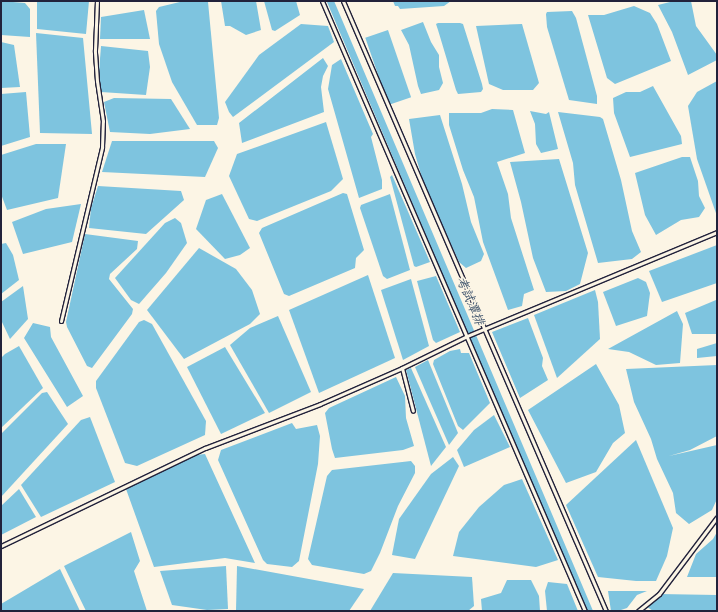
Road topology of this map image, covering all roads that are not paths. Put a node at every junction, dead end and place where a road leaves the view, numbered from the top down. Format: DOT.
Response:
graph roads {
  1 [pos="97,1"];
  2 [pos="322,1"];
  3 [pos="343,1"];
  4 [pos="717,232"];
  5 [pos="61,321"];
  6 [pos="484,330"];
  7 [pos="468,336"];
  8 [pos="402,368"];
  9 [pos="413,411"];
  10 [pos="717,517"];
  11 [pos="1,546"];
  12 [pos="585,611"];
  13 [pos="606,611"];
  14 [pos="638,611"];
  1 -- 5 [label="lane"];
  2 -- 7 [label="lane"];
  3 -- 6 [label="lane"];
  4 -- 6 [label="lane"];
  6 -- 7 [label="lane"];
  6 -- 13 [label="lane"];
  7 -- 8 [label="lane"];
  7 -- 12 [label="lane"];
  8 -- 9 [label="lane"];
  8 -- 11 [label="lane"];
  10 -- 14 [label="lane"];
}
